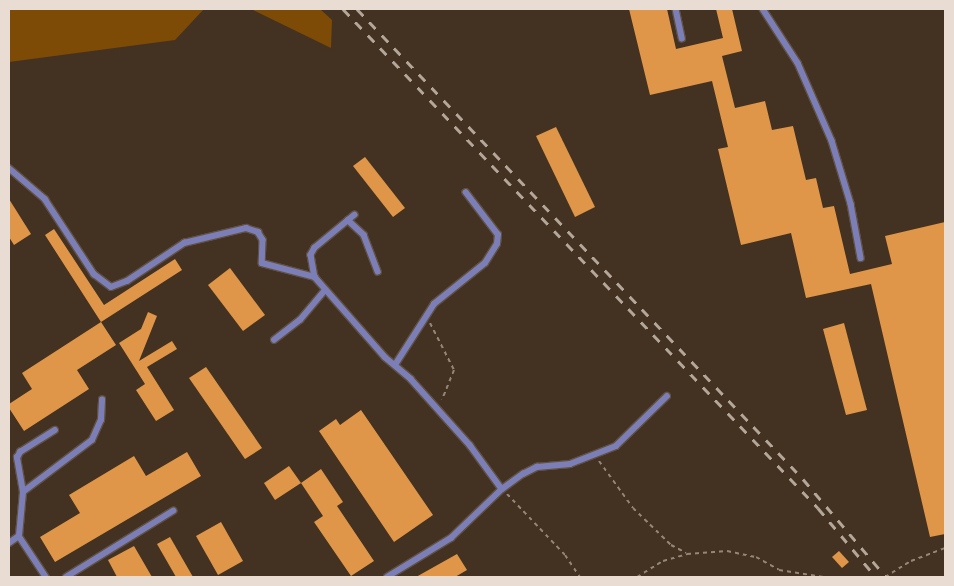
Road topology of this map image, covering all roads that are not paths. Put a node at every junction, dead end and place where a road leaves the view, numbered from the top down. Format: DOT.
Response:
graph roads {
  1 [pos="676,9"];
  2 [pos="763,9"];
  3 [pos="682,38"];
  4 [pos="9,168"];
  5 [pos="466,193"];
  6 [pos="355,215"];
  7 [pos="348,220"];
  8 [pos="861,258"];
  9 [pos="378,271"];
  10 [pos="315,277"];
  11 [pos="325,290"];
  12 [pos="274,340"];
  13 [pos="395,366"];
  14 [pos="667,396"];
  15 [pos="102,400"];
  16 [pos="55,430"];
  17 [pos="502,489"];
  18 [pos="23,492"];
  19 [pos="173,511"];
  20 [pos="19,536"];
  21 [pos="9,543"];
  22 [pos="46,577"];
  23 [pos="66,577"];
  24 [pos="387,577"];
  1 -- 3 [label="lane"];
  2 -- 8 [label="lane"];
  4 -- 10 [label="lane"];
  5 -- 13 [label="lane"];
  6 -- 7 [label="lane"];
  7 -- 9 [label="lane"];
  7 -- 10 [label="lane"];
  10 -- 11 [label="lane"];
  11 -- 12 [label="lane"];
  11 -- 13 [label="lane"];
  13 -- 17 [label="lane"];
  14 -- 17 [label="lane"];
  15 -- 18 [label="lane"];
  16 -- 18 [label="lane"];
  17 -- 24 [label="lane"];
  18 -- 20 [label="lane"];
  19 -- 23 [label="lane"];
  20 -- 21 [label="lane"];
  20 -- 22 [label="lane"];
}
